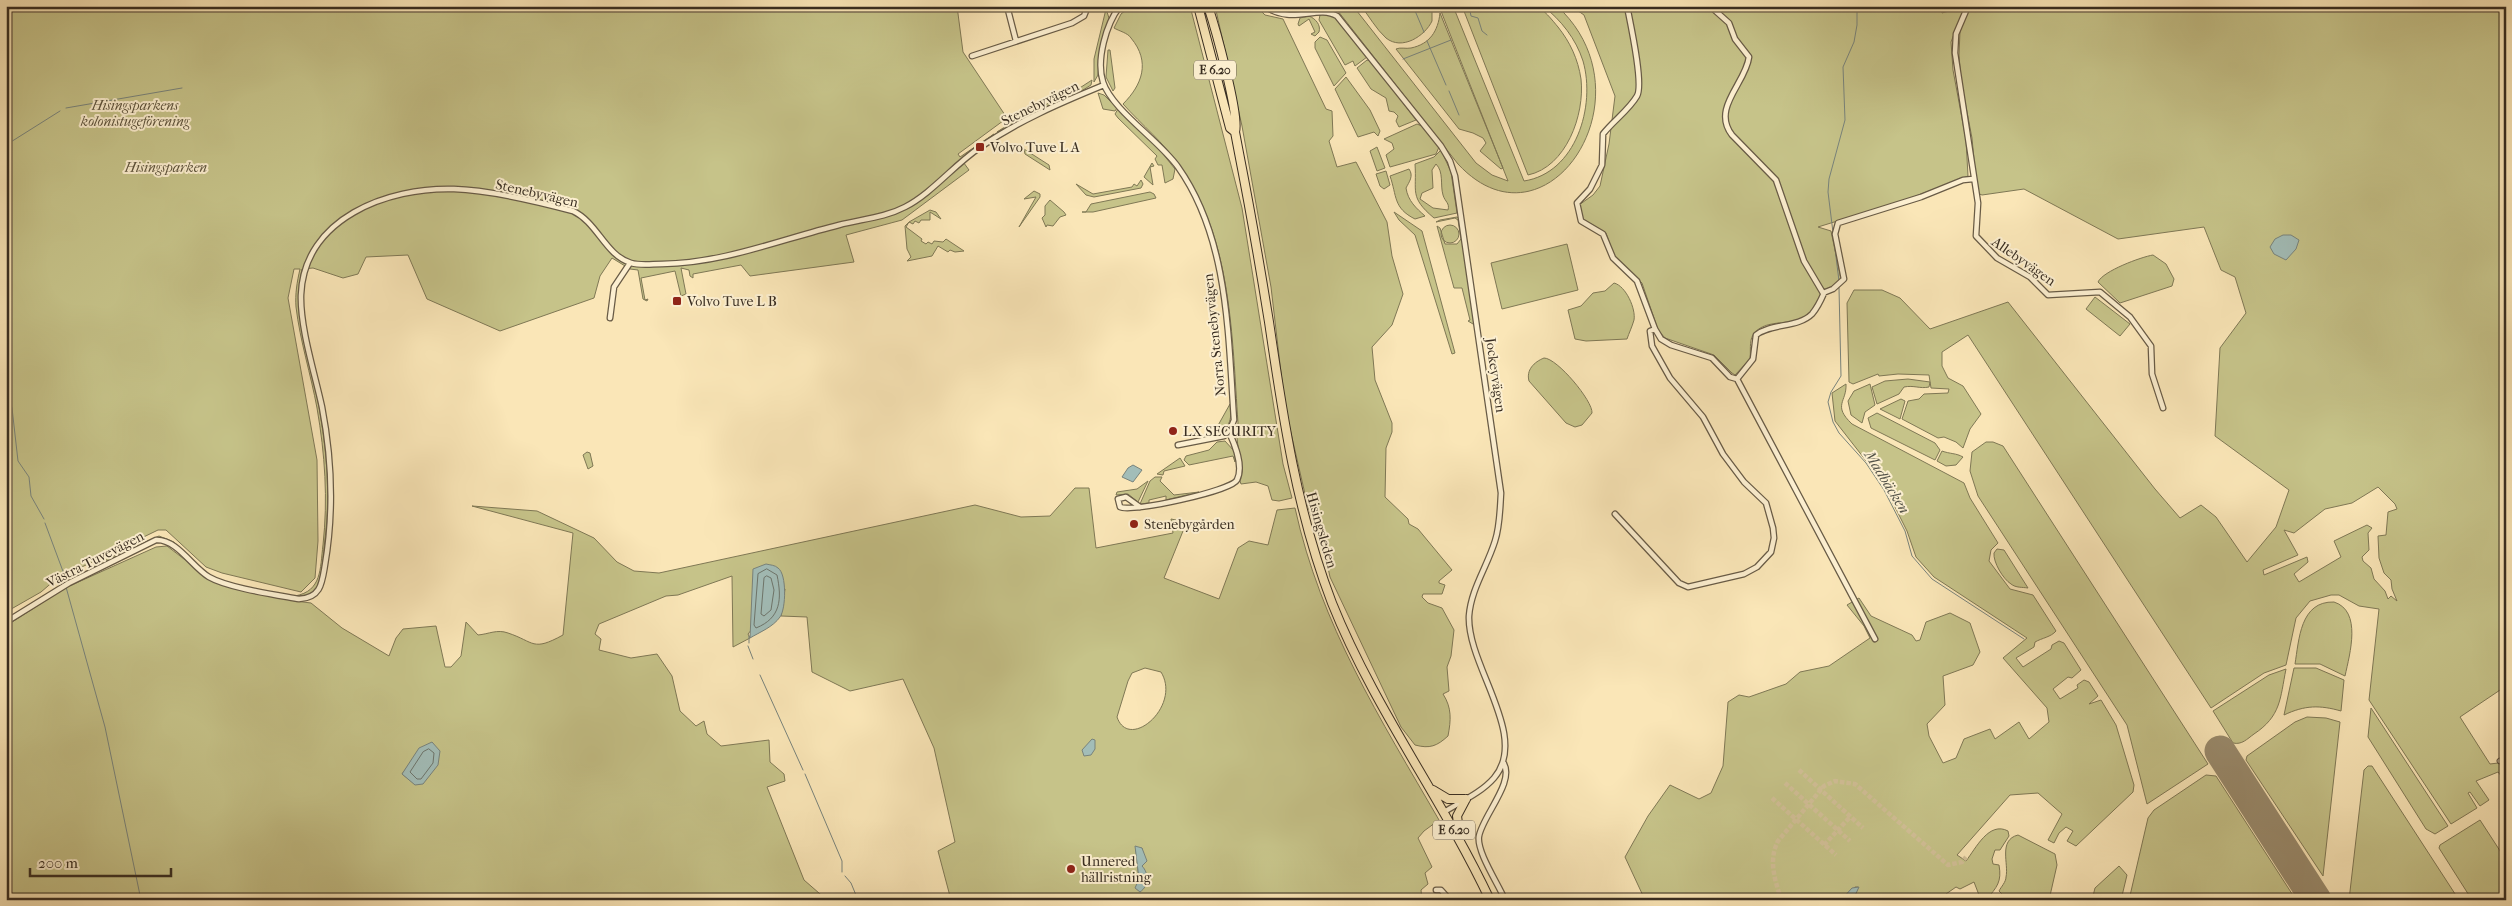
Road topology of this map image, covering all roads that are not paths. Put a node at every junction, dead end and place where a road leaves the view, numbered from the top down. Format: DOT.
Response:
graph roads {
  1 [pos="1007,6"];
  2 [pos="1088,6"];
  3 [pos="1198,6"];
  4 [pos="1208,6"];
  5 [pos="1265,6"];
  6 [pos="1626,6"];
  7 [pos="1710,6"];
  8 [pos="1968,6"];
  9 [pos="1117,7"];
  10 [pos="1016,41"];
  11 [pos="972,56"];
  12 [pos="1104,85"];
  13 [pos="1235,132"];
  14 [pos="1973,179"];
  15 [pos="630,263"];
  16 [pos="1824,293"];
  17 [pos="610,318"];
  18 [pos="1655,329"];
  19 [pos="1737,379"];
  20 [pos="2163,408"];
  21 [pos="1230,432"];
  22 [pos="1178,445"];
  23 [pos="1140,507"];
  24 [pos="1615,514"];
  25 [pos="306,598"];
  26 [pos="6,622"];
  27 [pos="1875,639"];
  28 [pos="1503,762"];
  29 [pos="1430,787"];
  30 [pos="1466,799"];
  31 [pos="1444,812"];
  32 [pos="1461,844"];
  33 [pos="1436,890"];
  34 [pos="1450,900"];
  35 [pos="1490,900"];
  36 [pos="1505,900"];
  1 -- 10 [label="street"];
  2 -- 10 [label="street"];
  3 -- 13 [label="highway, Hisingsleden / E 6.20"];
  4 -- 13 [label="highway, Hisingsleden / E 6.20"];
  5 -- 28 [label="street, Jockeyvägen"];
  6 -- 18 [label="street"];
  7 -- 16 [label="street"];
  8 -- 14 [label="street, Allebyvägen"];
  9 -- 12 [label="street"];
  10 -- 11 [label="street"];
  12 -- 15 [label="street, Stenebyvägen"];
  12 -- 21 [label="street, Norra Stenebyvägen"];
  13 -- 29 [label="highway, Hisingsleden / E 6.20"];
  14 -- 16 [label="street"];
  14 -- 20 [label="street, Allebyvägen"];
  15 -- 17 [label="street"];
  15 -- 25 [label="street, Stenebyvägen"];
  16 -- 19 [label="street"];
  18 -- 19 [label="street"];
  18 -- 24 [label="street"];
  19 -- 27 [label="street"];
  21 -- 22 [label="street"];
  21 -- 23 [label="street, Norra Stenebyvägen"];
  23 -- 23 [label="street, Norra Stenebyvägen"];
  25 -- 26 [label="street, Västra Tuvevägen"];
  28 -- 30 [label="street"];
  28 -- 36 [label="street, Jockeyvägen"];
  29 -- 30 [label="highway, E 6.20"];
  29 -- 31 [label="highway, Hisingsleden / E 6.20"];
  30 -- 31 [label="street"];
  30 -- 32 [label="highway, E 6.20"];
  31 -- 32 [label="highway, Hisingsleden / E 6.20"];
  32 -- 35 [label="highway, Hisingsleden / E 6.20"];
  33 -- 34 [label="street"];
}
